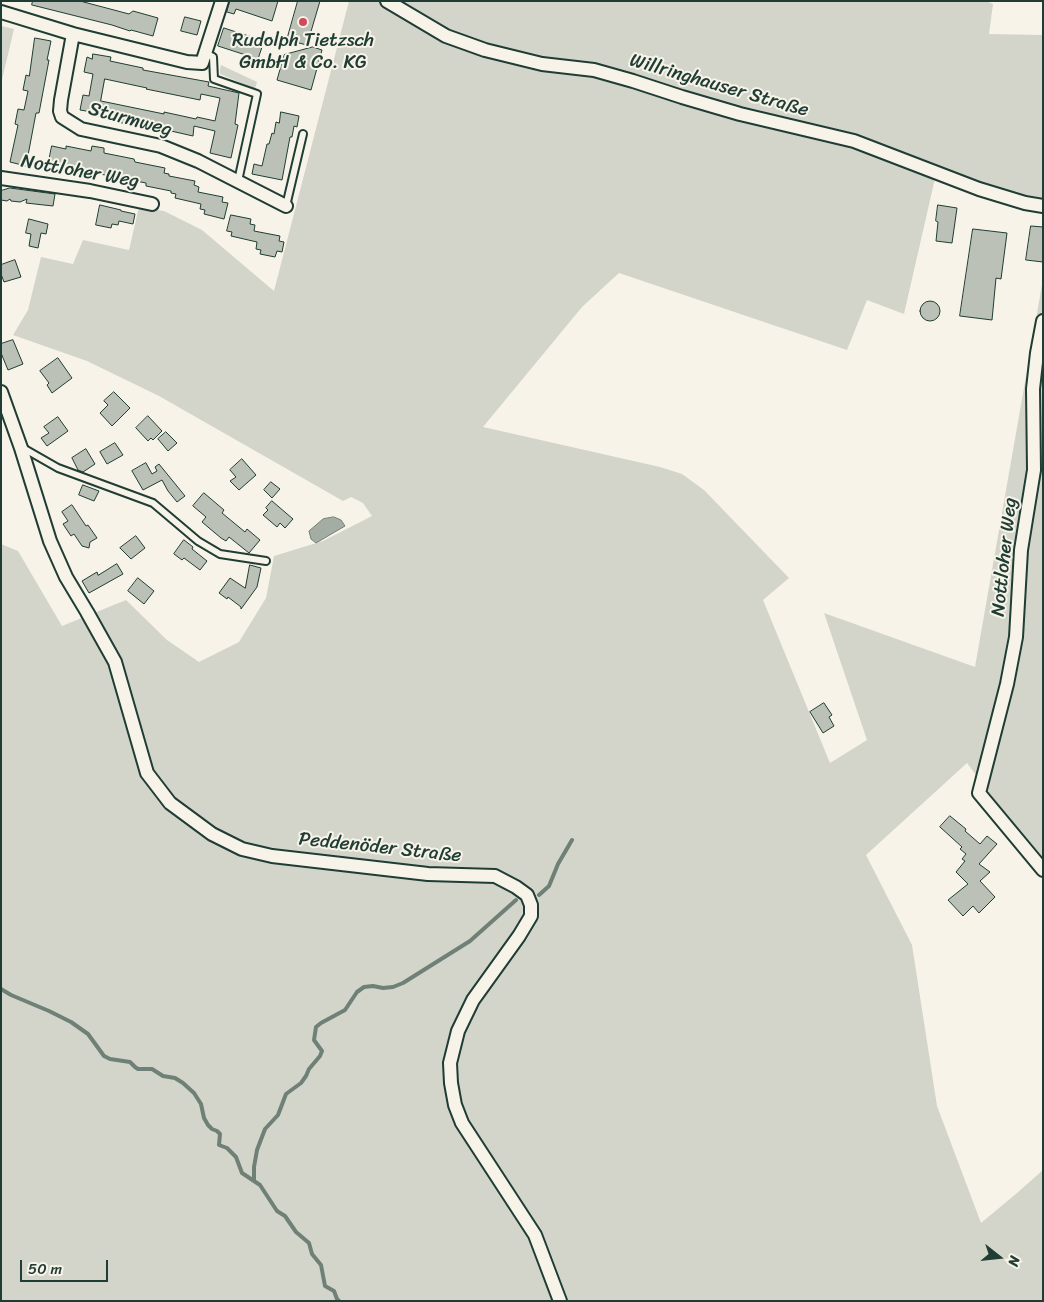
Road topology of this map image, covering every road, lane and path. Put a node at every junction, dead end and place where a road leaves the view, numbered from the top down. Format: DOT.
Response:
graph roads {
  1 [pos="222,1"];
  2 [pos="387,1"];
  3 [pos="1,12"];
  4 [pos="73,34"];
  5 [pos="205,53"];
  6 [pos="302,134"];
  7 [pos="1,178"];
  8 [pos="238,181"];
  9 [pos="152,204"];
  10 [pos="286,206"];
  11 [pos="1043,206"];
  12 [pos="1043,321"];
  13 [pos="1,392"];
  14 [pos="22,448"];
  15 [pos="266,561"];
  16 [pos="1043,870"];
  17 [pos="560,1301"];
  1 -- 5 [label="street"];
  2 -- 11 [label="street, Willringhauser Straße"];
  3 -- 4 [label="street"];
  4 -- 5 [label="street"];
  4 -- 8 [label="street, Sturmweg"];
  5 -- 8 [label="lane"];
  6 -- 10 [label="lane, Sturmweg"];
  7 -- 9 [label="street, Nottloher Weg"];
  8 -- 10 [label="street, Sturmweg"];
  12 -- 16 [label="street, Nottloher Weg"];
  13 -- 14 [label="street, Peddenöder Straße"];
  14 -- 15 [label="lane"];
  14 -- 17 [label="street, Peddenöder Straße"];
}
